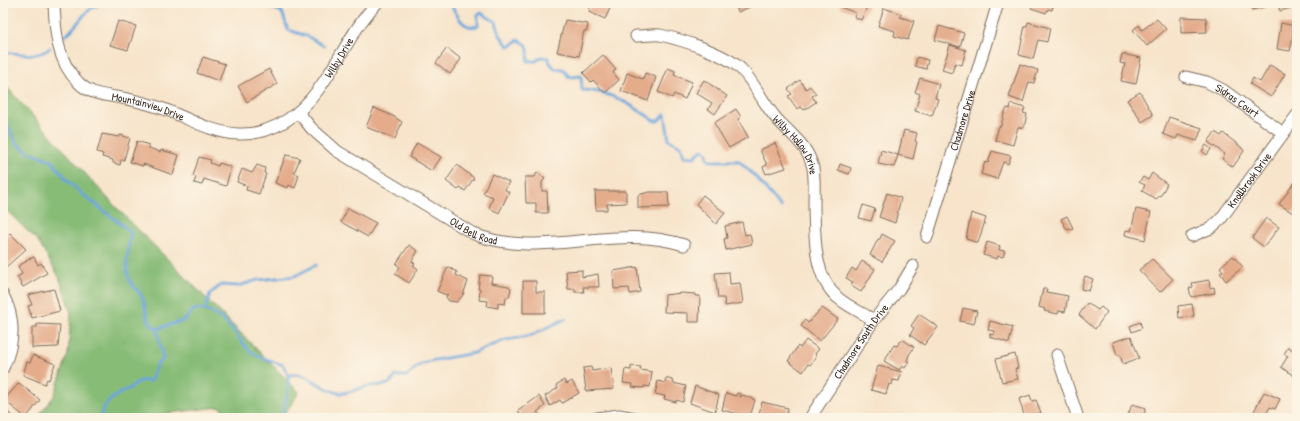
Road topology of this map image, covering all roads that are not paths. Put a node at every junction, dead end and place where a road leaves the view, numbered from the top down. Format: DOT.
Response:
graph roads {
  1 [pos="54,3"];
  2 [pos="377,3"];
  3 [pos="995,4"];
  4 [pos="636,36"];
  5 [pos="1186,77"];
  6 [pos="298,112"];
  7 [pos="1297,115"];
  8 [pos="1283,133"];
  9 [pos="1192,236"];
  10 [pos="927,237"];
  11 [pos="684,245"];
  12 [pos="913,266"];
  13 [pos="3,295"];
  14 [pos="874,320"];
  15 [pos="1057,355"];
  16 [pos="3,368"];
  17 [pos="597,418"];
  18 [pos="635,418"];
  19 [pos="810,418"];
  20 [pos="1078,418"];
  1 -- 6 [label="street, Mountainview Drive"];
  2 -- 6 [label="street, Wilby Drive"];
  3 -- 10 [label="street, Chadmore Drive"];
  4 -- 14 [label="street, Wilby Hollow Drive"];
  5 -- 8 [label="street, Sidras Court"];
  6 -- 11 [label="street, Old Bell Road"];
  7 -- 8 [label="street, Knollbrook Drive"];
  8 -- 9 [label="street, Knollbrook Drive"];
  12 -- 14 [label="street, Chadmore South Drive"];
  13 -- 16 [label="street"];
  14 -- 19 [label="street, Chadmore South Drive"];
  15 -- 20 [label="street"];
  17 -- 18 [label="street"];
}
